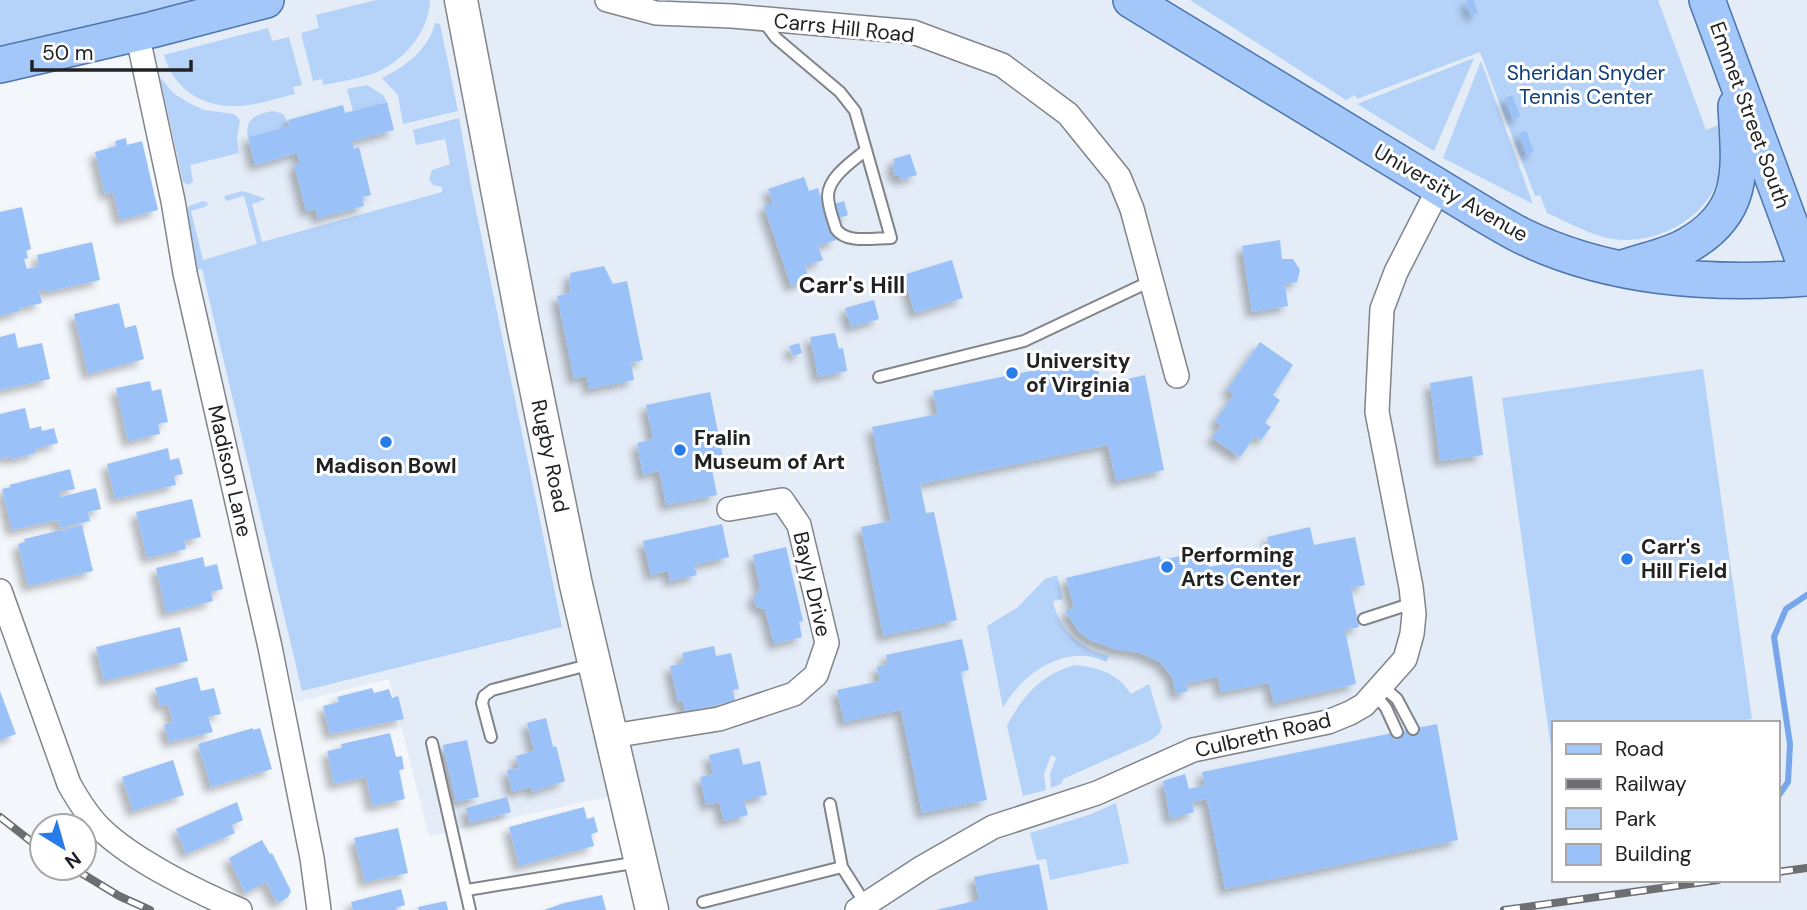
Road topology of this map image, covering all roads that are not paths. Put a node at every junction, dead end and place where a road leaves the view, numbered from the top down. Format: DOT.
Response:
graph roads {
  1 [pos="266,0"];
  2 [pos="461,0"];
  3 [pos="607,0"];
  4 [pos="1131,0"];
  5 [pos="1707,0"];
  6 [pos="763,20"];
  7 [pos="137,33"];
  8 [pos="0,65"];
  9 [pos="1734,72"];
  10 [pos="866,150"];
  11 [pos="1439,188"];
  12 [pos="1619,270"];
  13 [pos="1807,270"];
  14 [pos="1807,278"];
  15 [pos="1153,280"];
  16 [pos="1177,376"];
  17 [pos="879,377"];
  18 [pos="729,509"];
  19 [pos="0,591"];
  20 [pos="1413,603"];
  21 [pos="1364,619"];
  22 [pos="594,663"];
  23 [pos="1378,689"];
  24 [pos="1413,729"];
  25 [pos="1397,732"];
  26 [pos="612,736"];
  27 [pos="491,737"];
  28 [pos="432,744"];
  29 [pos="830,804"];
  30 [pos="641,862"];
  31 [pos="842,867"];
  32 [pos="467,890"];
  33 [pos="703,902"];
  34 [pos="862,907"];
  35 [pos="240,910"];
  36 [pos="319,910"];
  37 [pos="470,910"];
  38 [pos="652,910"];
  1 -- 7 [label="main road"];
  2 -- 22 [label="main road, Rugby Road"];
  3 -- 6 [label="street, Carrs Hill Road"];
  4 -- 11 [label="main road, University Avenue"];
  5 -- 9 [label="main road, Emmet Street South"];
  6 -- 10 [label="lane"];
  6 -- 15 [label="street, Carrs Hill Road"];
  7 -- 8 [label="main road"];
  7 -- 36 [label="street, Madison Lane"];
  9 -- 12 [label="main road"];
  9 -- 13 [label="main road, Emmet Street South"];
  10 -- 10 [label="lane"];
  11 -- 12 [label="main road, University Avenue"];
  11 -- 20 [label="street, Culbreth Road"];
  12 -- 14 [label="main road, University Avenue"];
  15 -- 16 [label="street, Carrs Hill Road"];
  15 -- 17 [label="lane"];
  18 -- 26 [label="street, Bayly Drive"];
  19 -- 35 [label="street"];
  20 -- 21 [label="lane"];
  20 -- 23 [label="street, Culbreth Road"];
  22 -- 26 [label="main road, Rugby Road"];
  22 -- 27 [label="lane"];
  23 -- 24 [label="lane"];
  23 -- 25 [label="lane"];
  23 -- 34 [label="street, Culbreth Road"];
  26 -- 30 [label="main road, Rugby Road"];
  28 -- 32 [label="lane"];
  29 -- 31 [label="lane"];
  30 -- 32 [label="lane"];
  30 -- 38 [label="main road, Rugby Road"];
  31 -- 33 [label="lane"];
  31 -- 34 [label="lane"];
  32 -- 37 [label="lane"];
}
